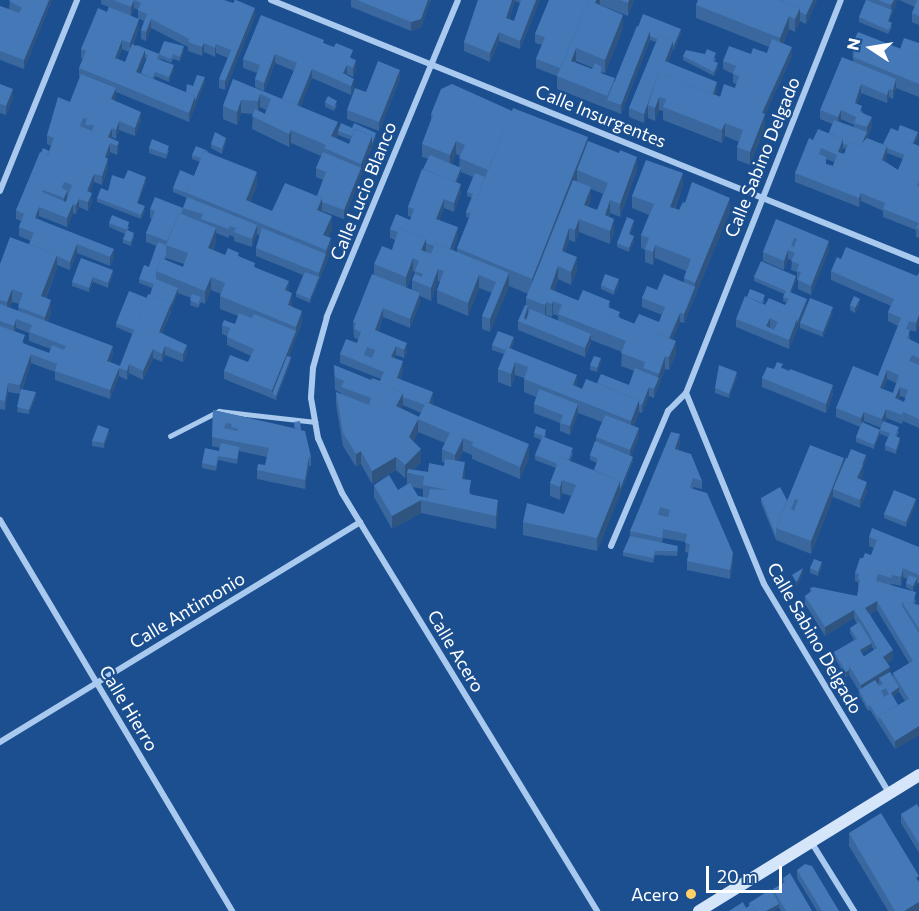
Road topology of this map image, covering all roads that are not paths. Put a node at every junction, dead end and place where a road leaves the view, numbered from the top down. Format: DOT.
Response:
graph roads {
  1 [pos="77,0"];
  2 [pos="271,0"];
  3 [pos="458,0"];
  4 [pos="841,0"];
  5 [pos="432,63"];
  6 [pos="0,191"];
  7 [pos="763,197"];
  8 [pos="919,261"];
  9 [pos="686,393"];
  10 [pos="311,398"];
  11 [pos="315,422"];
  12 [pos="170,436"];
  13 [pos="0,520"];
  14 [pos="360,522"];
  15 [pos="611,546"];
  16 [pos="97,683"];
  17 [pos="0,742"];
  18 [pos="919,775"];
  19 [pos="889,793"];
  20 [pos="810,840"];
  21 [pos="232,911"];
  22 [pos="597,911"];
  23 [pos="699,911"];
  24 [pos="854,911"];
  1 -- 6 [label="street"];
  2 -- 5 [label="street, Calle Insurgentes"];
  3 -- 5 [label="street, Calle Lucio Blanco"];
  4 -- 7 [label="street, Calle Sabino Delgado"];
  5 -- 7 [label="street, Calle Insurgentes"];
  5 -- 10 [label="street, Calle Lucio Blanco"];
  7 -- 8 [label="street, Calle Insurgentes"];
  7 -- 9 [label="street, Calle Sabino Delgado"];
  9 -- 15 [label="street, Calle Sabino Delgado"];
  9 -- 19 [label="street, Calle Sabino Delgado"];
  10 -- 11 [label="street, Calle Acero"];
  11 -- 12 [label="lane"];
  11 -- 14 [label="street, Calle Acero"];
  13 -- 16 [label="street, Calle Hierro"];
  14 -- 16 [label="street, Calle Antimonio"];
  14 -- 22 [label="street, Calle Acero"];
  16 -- 17 [label="street, Calle Antimonio"];
  16 -- 21 [label="street, Calle Hierro"];
  18 -- 19 [label="main road"];
  19 -- 20 [label="main road"];
  20 -- 23 [label="main road"];
  20 -- 24 [label="street"];
}
